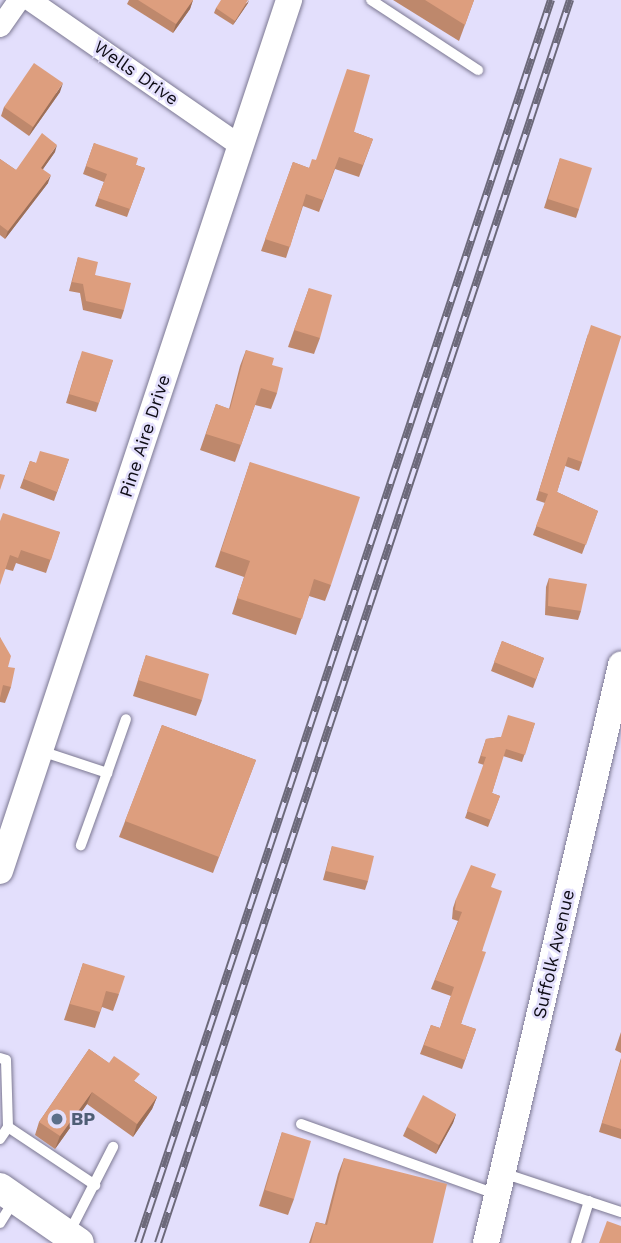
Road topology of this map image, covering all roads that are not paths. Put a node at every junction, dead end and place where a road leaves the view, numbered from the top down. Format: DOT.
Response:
graph roads {
  1 [pos="18,0"];
  2 [pos="30,0"];
  3 [pos="289,0"];
  4 [pos="371,0"];
  5 [pos="0,26"];
  6 [pos="478,69"];
  7 [pos="241,146"];
  8 [pos="621,665"];
  9 [pos="126,719"];
  10 [pos="41,751"];
  11 [pos="107,773"];
  12 [pos="81,845"];
  13 [pos="0,871"];
  14 [pos="0,1058"];
  15 [pos="301,1124"];
  16 [pos="8,1127"];
  17 [pos="0,1139"];
  18 [pos="113,1147"];
  19 [pos="500,1184"];
  20 [pos="94,1185"];
  21 [pos="589,1201"];
  22 [pos="5,1204"];
  23 [pos="621,1212"];
  24 [pos="73,1239"];
  25 [pos="486,1243"];
  26 [pos="576,1243"];
  1 -- 5 [label="street"];
  2 -- 7 [label="street, Wells Drive"];
  3 -- 7 [label="street, Pine Aire Drive"];
  4 -- 6 [label="lane"];
  7 -- 10 [label="street, Pine Aire Drive"];
  8 -- 19 [label="street, Suffolk Avenue"];
  9 -- 11 [label="lane"];
  10 -- 11 [label="lane"];
  10 -- 13 [label="street, Pine Aire Drive"];
  11 -- 12 [label="lane"];
  14 -- 16 [label="lane"];
  15 -- 19 [label="lane"];
  16 -- 17 [label="lane"];
  16 -- 20 [label="lane"];
  18 -- 20 [label="lane"];
  19 -- 21 [label="lane"];
  19 -- 25 [label="street, Suffolk Avenue"];
  20 -- 24 [label="lane"];
  21 -- 23 [label="lane"];
  21 -- 26 [label="lane"];
  22 -- 24 [label="main road"];
}
